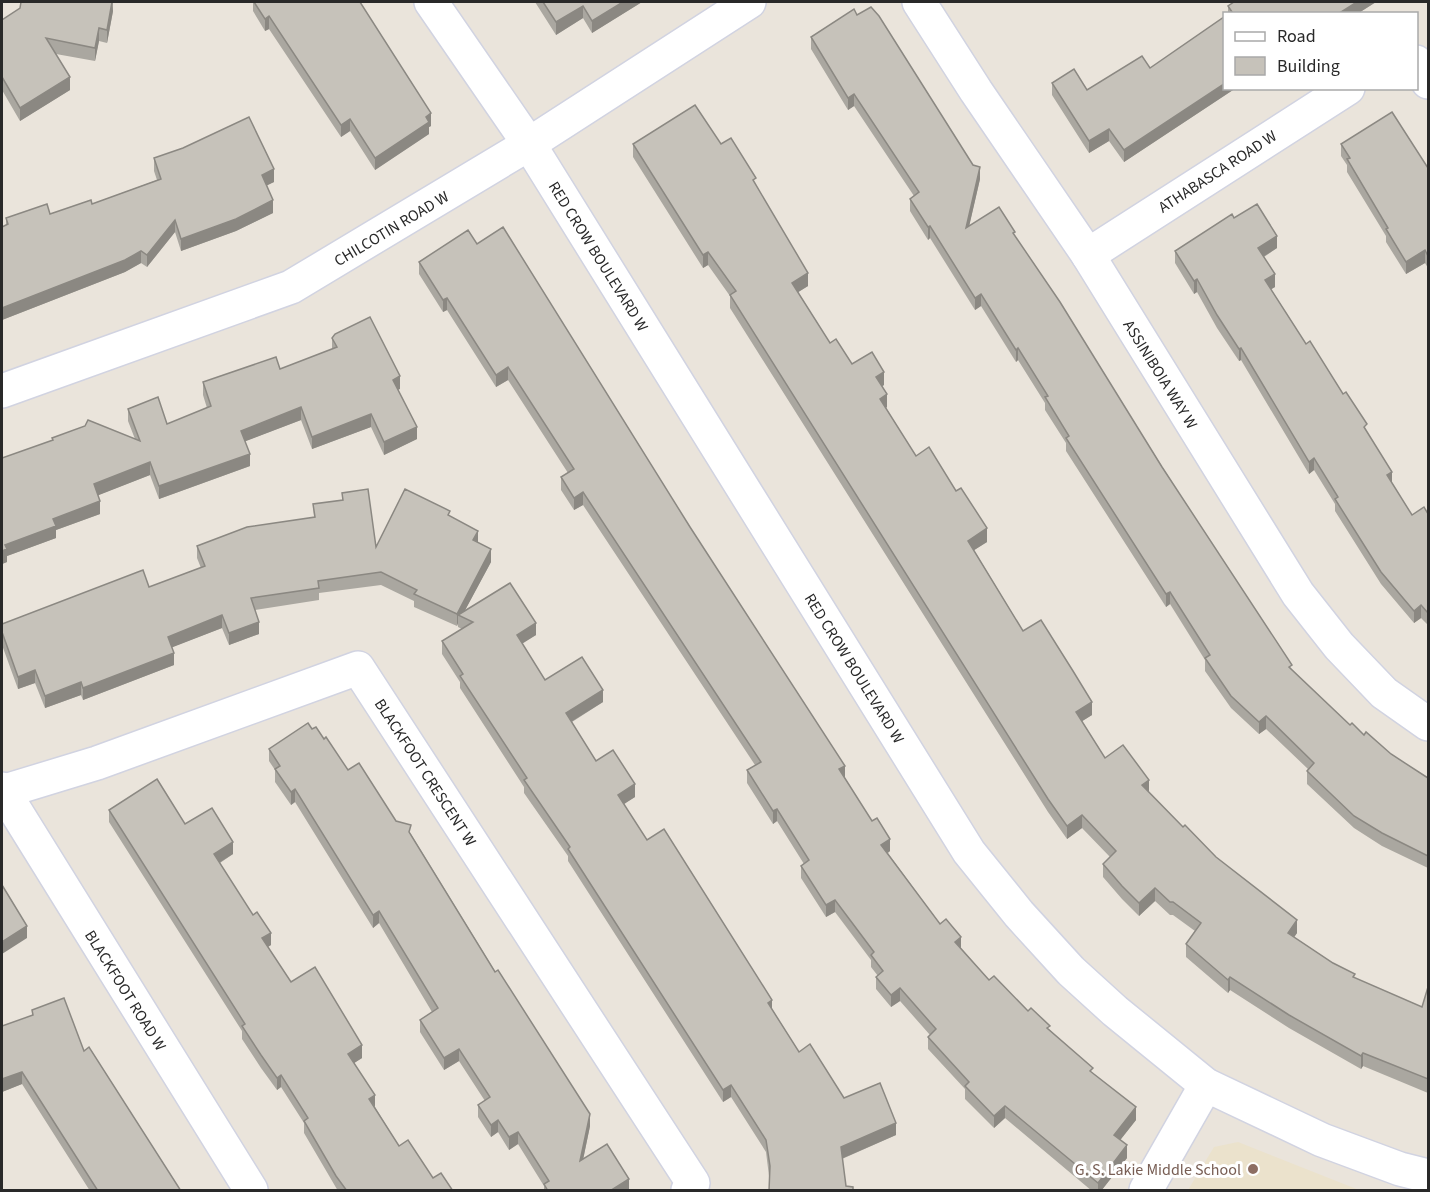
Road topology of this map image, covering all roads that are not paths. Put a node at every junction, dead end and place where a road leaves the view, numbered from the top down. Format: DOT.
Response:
graph roads {
  1 [pos="431,2"];
  2 [pos="749,2"];
  3 [pos="919,2"];
  4 [pos="1418,65"];
  5 [pos="1428,82"];
  6 [pos="1345,90"];
  7 [pos="529,144"];
  8 [pos="1088,255"];
  9 [pos="2,391"];
  10 [pos="1428,723"];
  11 [pos="2,791"];
  12 [pos="1206,1086"];
  13 [pos="1428,1176"];
  14 [pos="251,1191"];
  15 [pos="688,1191"];
  16 [pos="1146,1191"];
  1 -- 7 [label="street, RED CROW BOULEVARD W"];
  2 -- 7 [label="street, CHILCOTIN ROAD W"];
  3 -- 8 [label="street, ASSINIBOIA WAY W"];
  4 -- 5 [label="street"];
  6 -- 8 [label="street, ATHABASCA ROAD W"];
  7 -- 9 [label="street, CHILCOTIN ROAD W"];
  7 -- 12 [label="street, RED CROW BOULEVARD W"];
  8 -- 10 [label="street, ASSINIBOIA WAY W"];
  11 -- 14 [label="street, BLACKFOOT ROAD W"];
  11 -- 15 [label="street, BLACKFOOT CRESCENT W"];
  12 -- 13 [label="street, RED CROW BOULEVARD W"];
  12 -- 16 [label="street"];
}
